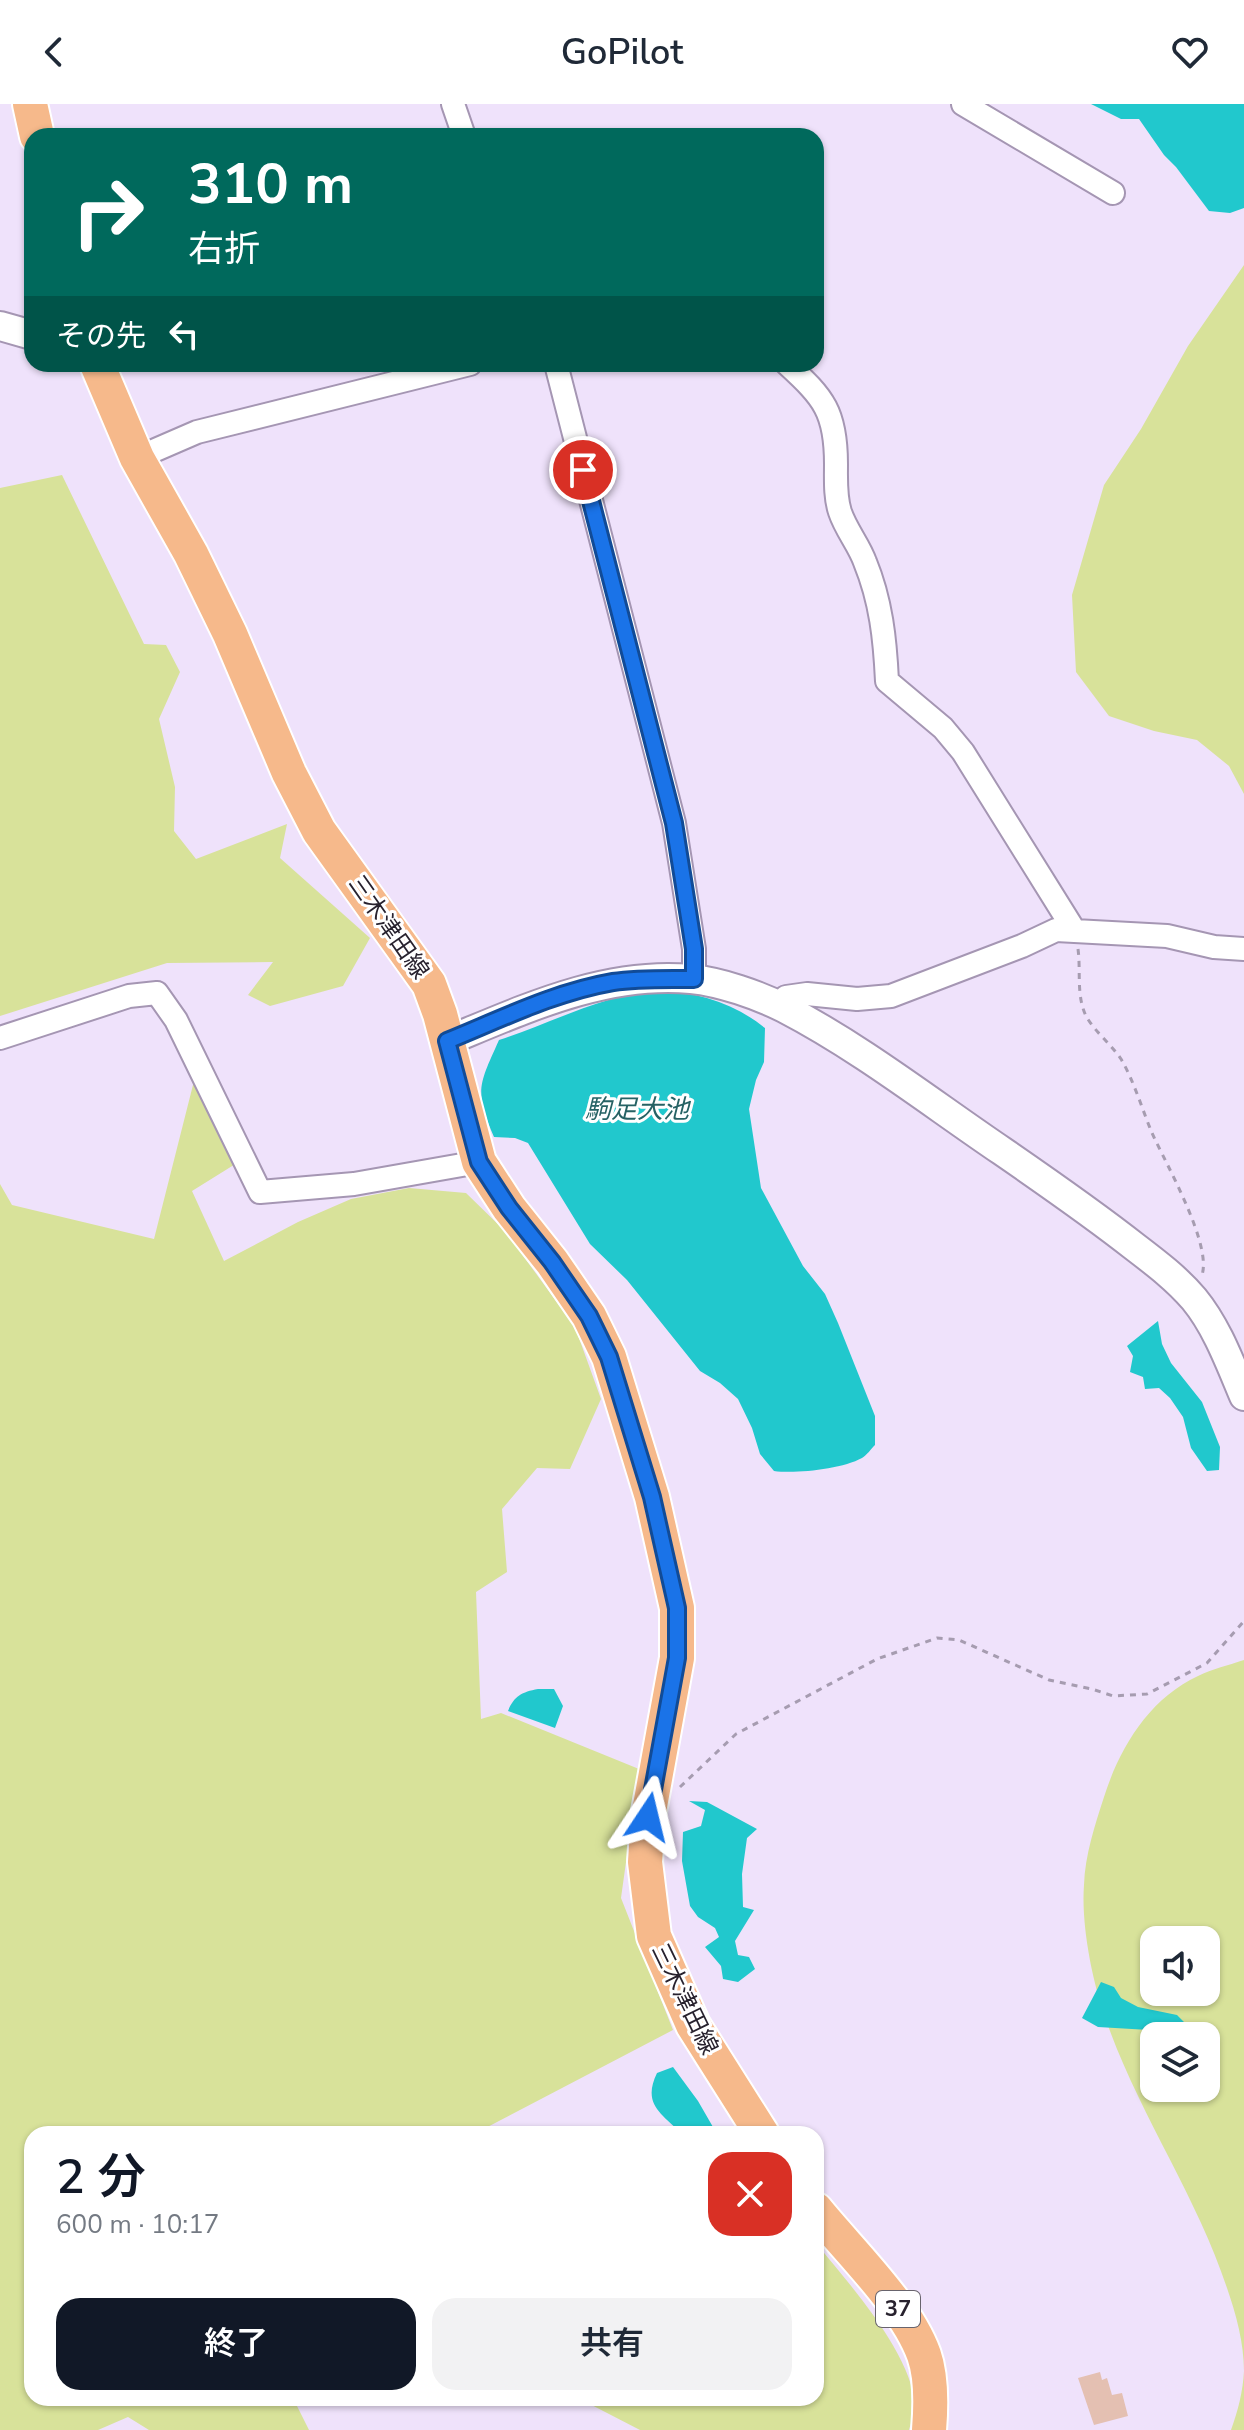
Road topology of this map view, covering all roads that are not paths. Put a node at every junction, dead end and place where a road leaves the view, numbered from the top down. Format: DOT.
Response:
graph roads {
  1 [pos="30,104"];
  2 [pos="453,104"];
  3 [pos="963,104"];
  4 [pos="35,128"];
  5 [pos="461,128"];
  6 [pos="1113,193"];
  7 [pos="0,326"];
  8 [pos="24,333"];
  9 [pos="100,372"];
  10 [pos="438,372"];
  11 [pos="558,372"];
  12 [pos="796,372"];
  13 [pos="137,458"];
  14 [pos="1074,930"];
  15 [pos="1244,949"];
  16 [pos="694,979"];
  17 [pos="782,1007"];
  18 [pos="0,1038"];
  19 [pos="447,1041"];
  20 [pos="479,1162"];
  21 [pos="1244,1396"];
  22 [pos="757,2126"];
  23 [pos="824,2220"];
  24 [pos="929,2430"];
  1 -- 4 [label="main road"];
  2 -- 5 [label="street"];
  3 -- 6 [label="street"];
  7 -- 8 [label="street"];
  9 -- 13 [label="main road, 三木津田線"];
  10 -- 13 [label="street"];
  11 -- 16 [label="street"];
  12 -- 14 [label="street"];
  13 -- 19 [label="main road, 三木津田線"];
  14 -- 15 [label="street"];
  14 -- 17 [label="street"];
  16 -- 17 [label="street"];
  16 -- 19 [label="street"];
  17 -- 21 [label="street"];
  18 -- 20 [label="street"];
  19 -- 20 [label="main road, 三木津田線"];
  20 -- 22 [label="main road, 三木津田線"];
  23 -- 24 [label="main road, 37"];
}
